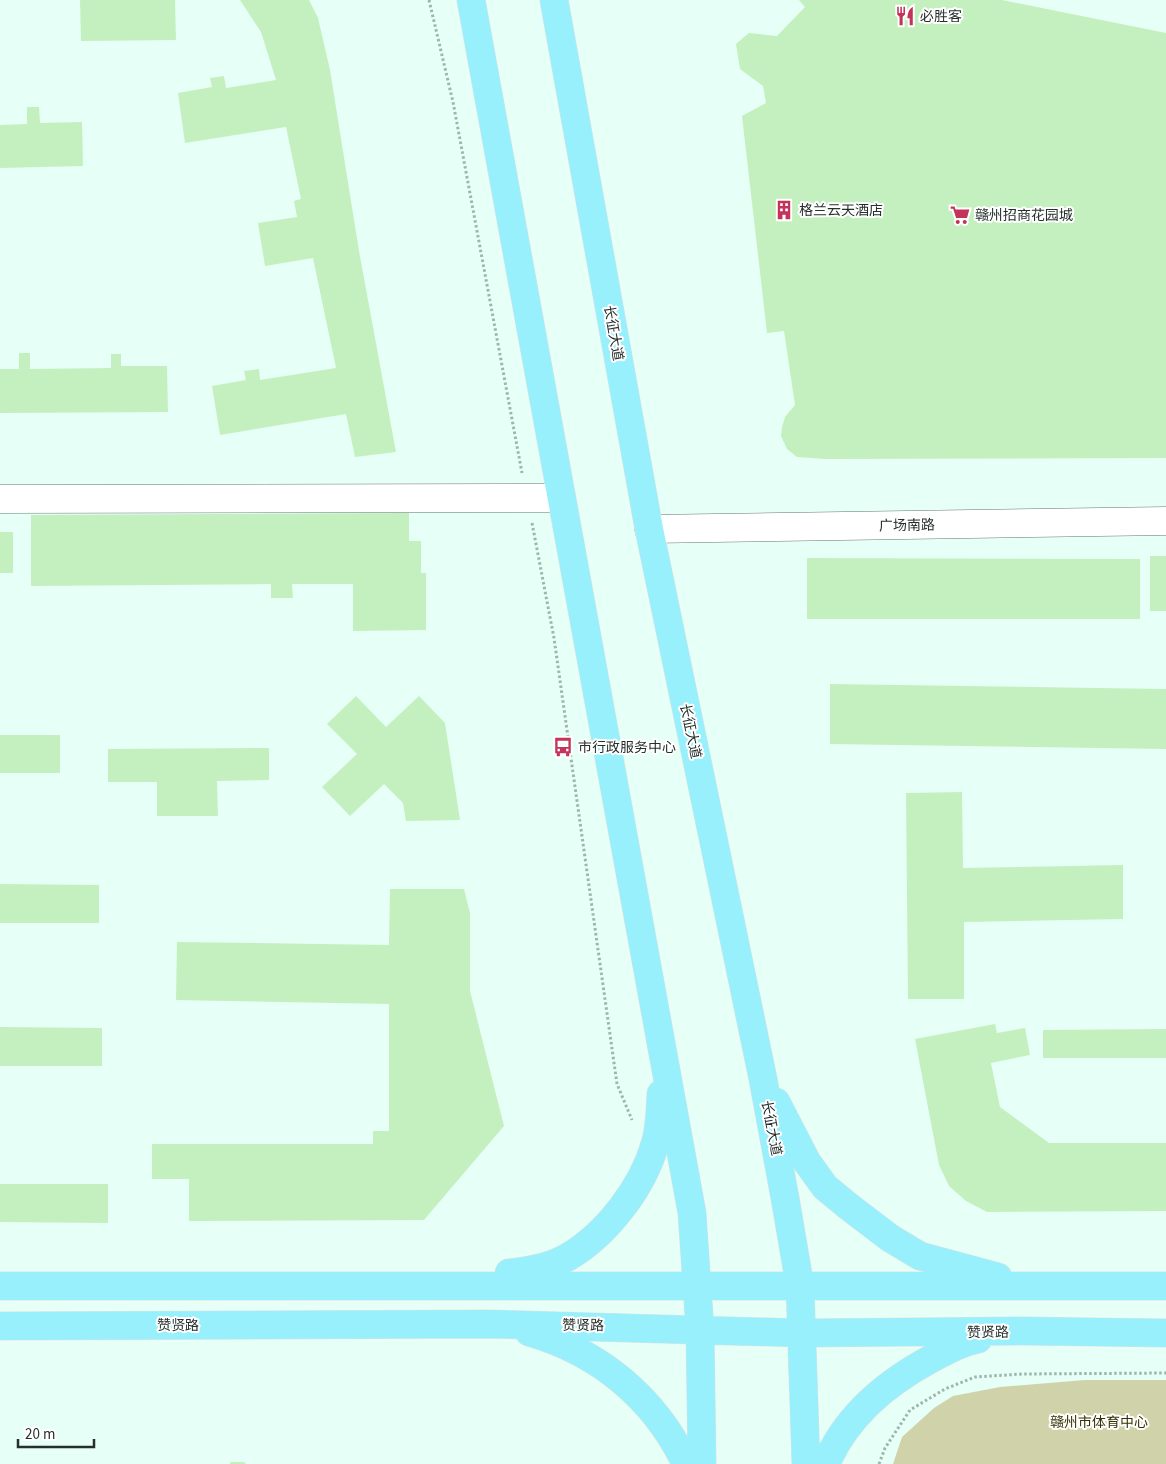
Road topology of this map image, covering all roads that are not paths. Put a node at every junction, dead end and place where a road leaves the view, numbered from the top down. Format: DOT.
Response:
graph roads {
  1 [pos="471,0"];
  2 [pos="554,0"];
  3 [pos="566,0"];
  4 [pos="562,43"];
  5 [pos="562,498"];
  6 [pos="0,499"];
  7 [pos="1166,521"];
  8 [pos="649,528"];
  9 [pos="663,1050"];
  10 [pos="763,1080"];
  11 [pos="456,1285"];
  12 [pos="0,1286"];
  13 [pos="697,1286"];
  14 [pos="800,1286"];
  15 [pos="1031,1286"];
  16 [pos="1166,1286"];
  17 [pos="489,1324"];
  18 [pos="0,1326"];
  19 [pos="700,1330"];
  20 [pos="1024,1331"];
  21 [pos="804,1333"];
  22 [pos="1166,1333"];
  23 [pos="686,1464"];
  24 [pos="702,1464"];
  25 [pos="806,1464"];
  26 [pos="826,1464"];
  1 -- 5 [label="main road"];
  2 -- 4 [label="main road, 长征大道"];
  3 -- 4 [label="main road"];
  4 -- 8 [label="main road, 长征大道"];
  5 -- 6 [label="street"];
  5 -- 9 [label="main road"];
  7 -- 8 [label="street, 广场南路"];
  8 -- 10 [label="main road, 长征大道"];
  9 -- 11 [label="main road"];
  9 -- 13 [label="main road"];
  10 -- 14 [label="main road, 长征大道"];
  10 -- 15 [label="main road"];
  11 -- 12 [label="main road"];
  11 -- 13 [label="main road"];
  13 -- 14 [label="main road"];
  13 -- 19 [label="main road"];
  14 -- 15 [label="main road"];
  14 -- 21 [label="main road, 长征大道"];
  15 -- 16 [label="main road"];
  17 -- 18 [label="main road, 赞贤路"];
  17 -- 19 [label="main road, 赞贤路"];
  17 -- 23 [label="main road"];
  19 -- 21 [label="main road, 赞贤路"];
  19 -- 24 [label="main road"];
  20 -- 21 [label="main road, 赞贤路"];
  20 -- 22 [label="main road, 赞贤路"];
  20 -- 26 [label="main road"];
  21 -- 25 [label="main road, 长征大道"];
}
